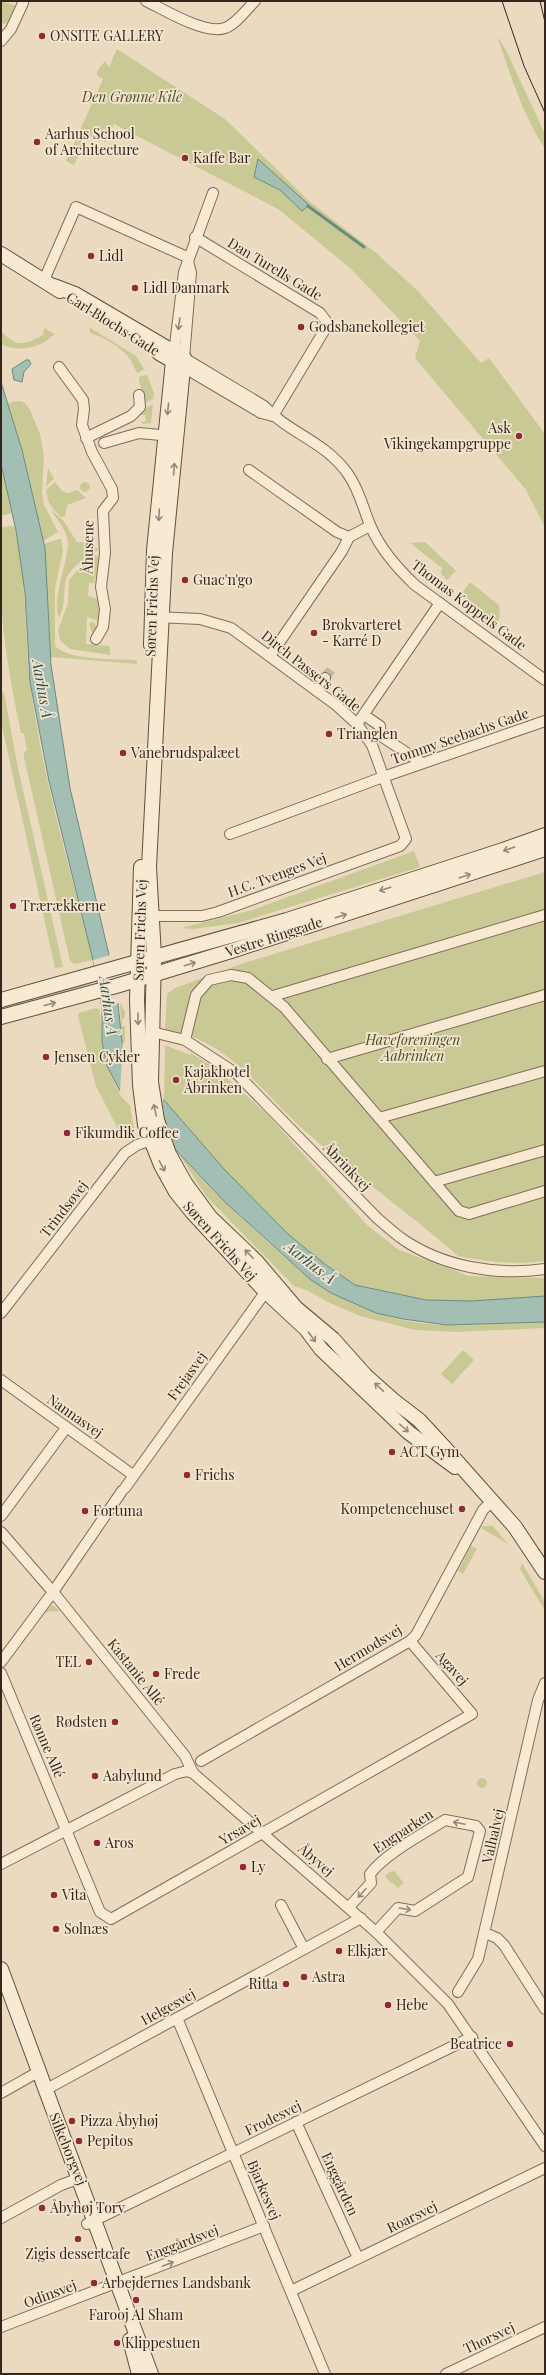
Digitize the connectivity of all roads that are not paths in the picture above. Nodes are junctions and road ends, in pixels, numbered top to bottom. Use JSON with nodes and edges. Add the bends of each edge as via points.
{"nodes":[{"id":1,"x":146,"y":1,"type":"edge"},
{"id":2,"x":254,"y":1,"type":"edge"},
{"id":3,"x":23,"y":4,"type":"dead end"},
{"id":4,"x":1,"y":41,"type":"edge"},
{"id":5,"x":213,"y":193,"type":"dead end"},
{"id":6,"x":195,"y":237,"type":"junction"},
{"id":7,"x":1,"y":254,"type":"edge"},
{"id":8,"x":188,"y":257,"type":"junction"},
{"id":9,"x":49,"y":283,"type":"junction"},
{"id":10,"x":179,"y":360,"type":"junction"},
{"id":11,"x":59,"y":366,"type":"dead end"},
{"id":12,"x":139,"y":395,"type":"dead end"},
{"id":13,"x":131,"y":416,"type":"junction"},
{"id":14,"x":273,"y":416,"type":"junction"},
{"id":15,"x":139,"y":434,"type":"junction"},
{"id":16,"x":171,"y":435,"type":"junction"},
{"id":17,"x":86,"y":438,"type":"junction"},
{"id":18,"x":104,"y":443,"type":"dead end"},
{"id":19,"x":249,"y":470,"type":"dead end"},
{"id":20,"x":370,"y":526,"type":"junction"},
{"id":21,"x":349,"y":536,"type":"junction"},
{"id":22,"x":440,"y":603,"type":"junction"},
{"id":23,"x":157,"y":617,"type":"junction"},
{"id":24,"x":96,"y":639,"type":"dead end"},
{"id":25,"x":270,"y":656,"type":"junction"},
{"id":26,"x":325,"y":678,"type":"tunnel mouth"},
{"id":27,"x":545,"y":680,"type":"edge"},
{"id":28,"x":317,"y":691,"type":"junction"},
{"id":29,"x":364,"y":715,"type":"junction"},
{"id":30,"x":545,"y":721,"type":"edge"},
{"id":31,"x":357,"y":724,"type":"junction"},
{"id":32,"x":422,"y":764,"type":"junction"},
{"id":33,"x":383,"y":777,"type":"junction"},
{"id":34,"x":230,"y":834,"type":"dead end"},
{"id":35,"x":545,"y":835,"type":"edge"},
{"id":36,"x":406,"y":839,"type":"joint"},
{"id":37,"x":545,"y":849,"type":"edge"},
{"id":38,"x":545,"y":915,"type":"edge"},
{"id":39,"x":152,"y":916,"type":"junction"},
{"id":40,"x":154,"y":957,"type":"junction"},
{"id":41,"x":140,"y":961,"type":"junction"},
{"id":42,"x":153,"y":975,"type":"junction"},
{"id":43,"x":138,"y":980,"type":"junction"},
{"id":44,"x":545,"y":995,"type":"edge"},
{"id":45,"x":273,"y":996,"type":"junction"},
{"id":46,"x":1,"y":1000,"type":"edge"},
{"id":47,"x":1,"y":1017,"type":"edge"},
{"id":48,"x":152,"y":1032,"type":"junction"},
{"id":49,"x":185,"y":1040,"type":"junction"},
{"id":50,"x":327,"y":1058,"type":"junction"},
{"id":51,"x":545,"y":1071,"type":"edge"},
{"id":52,"x":379,"y":1118,"type":"junction"},
{"id":53,"x":156,"y":1139,"type":"junction"},
{"id":54,"x":545,"y":1150,"type":"edge"},
{"id":55,"x":434,"y":1182,"type":"junction"},
{"id":56,"x":545,"y":1191,"type":"edge"},
{"id":57,"x":545,"y":1269,"type":"edge"},
{"id":58,"x":269,"y":1287,"type":"junction"},
{"id":59,"x":1,"y":1313,"type":"edge"},
{"id":60,"x":1,"y":1380,"type":"edge"},
{"id":61,"x":66,"y":1428,"type":"junction"},
{"id":62,"x":133,"y":1475,"type":"junction"},
{"id":63,"x":492,"y":1501,"type":"junction"},
{"id":64,"x":1,"y":1516,"type":"edge"},
{"id":65,"x":1,"y":1532,"type":"edge"},
{"id":66,"x":545,"y":1572,"type":"edge"},
{"id":67,"x":53,"y":1592,"type":"junction"},
{"id":68,"x":410,"y":1641,"type":"junction"},
{"id":69,"x":1,"y":1662,"type":"edge"},
{"id":70,"x":1,"y":1673,"type":"edge"},
{"id":71,"x":545,"y":1683,"type":"edge"},
{"id":72,"x":472,"y":1714,"type":"joint"},
{"id":73,"x":200,"y":1761,"type":"dead end"},
{"id":74,"x":193,"y":1772,"type":"junction"},
{"id":75,"x":66,"y":1830,"type":"junction"},
{"id":76,"x":262,"y":1833,"type":"junction"},
{"id":77,"x":1,"y":1864,"type":"edge"},
{"id":78,"x":281,"y":1905,"type":"dead end"},
{"id":79,"x":349,"y":1907,"type":"junction"},
{"id":80,"x":361,"y":1918,"type":"junction"},
{"id":81,"x":376,"y":1932,"type":"junction"},
{"id":82,"x":485,"y":1933,"type":"junction"},
{"id":83,"x":304,"y":1949,"type":"junction"},
{"id":84,"x":1,"y":1969,"type":"edge"},
{"id":85,"x":458,"y":1992,"type":"dead end"},
{"id":86,"x":1,"y":1995,"type":"edge"},
{"id":87,"x":545,"y":2009,"type":"edge"},
{"id":88,"x":177,"y":2018,"type":"junction"},
{"id":89,"x":472,"y":2037,"type":"junction"},
{"id":90,"x":34,"y":2074,"type":"junction"},
{"id":91,"x":45,"y":2090,"type":"junction"},
{"id":92,"x":1,"y":2093,"type":"edge"},
{"id":93,"x":296,"y":2122,"type":"junction"},
{"id":94,"x":545,"y":2146,"type":"edge"},
{"id":95,"x":233,"y":2152,"type":"junction"},
{"id":96,"x":545,"y":2168,"type":"edge"},
{"id":97,"x":76,"y":2180,"type":"junction"},
{"id":98,"x":1,"y":2218,"type":"edge"},
{"id":99,"x":92,"y":2222,"type":"junction"},
{"id":100,"x":264,"y":2226,"type":"junction"},
{"id":101,"x":358,"y":2258,"type":"junction"},
{"id":102,"x":114,"y":2285,"type":"junction"},
{"id":103,"x":290,"y":2290,"type":"junction"},
{"id":104,"x":1,"y":2327,"type":"edge"},
{"id":105,"x":545,"y":2327,"type":"edge"},
{"id":106,"x":139,"y":2374,"type":"edge"},
{"id":107,"x":151,"y":2374,"type":"edge"},
{"id":108,"x":325,"y":2374,"type":"edge"},
{"id":109,"x":446,"y":2374,"type":"edge"}],
"edges":[{"from":1,"to":2,"type":"street","via":[[202,27],[215,30],[226,28],[233,23]]},
{"from":3,"to":4,"type":"street","via":[[11,29]]},
{"from":5,"to":6,"type":"street","name":"Søren Frichs Vej"},
{"from":6,"to":8,"type":"street","name":"Søren Frichs Vej"},
{"from":6,"to":14,"type":"street","name":"Dan Turells Gade","via":[[320,313],[326,321],[324,331]]},
{"from":7,"to":9,"type":"street","name":"Carl Blochs Gade"},
{"from":8,"to":9,"type":"street","via":[[76,207],[50,266]]},
{"from":8,"to":10,"type":"street","name":"Søren Frichs Vej","via":[[184,272]]},
{"from":9,"to":10,"type":"street","name":"Carl Blochs Gade","via":[[78,305]]},
{"from":10,"to":14,"type":"street","name":"Thomas Koppels Gade","via":[[261,413]]},
{"from":10,"to":16,"type":"street","name":"Søren Frichs Vej"},
{"from":11,"to":17,"type":"street","name":"Åhusene","via":[[83,400],[82,425]]},
{"from":12,"to":13,"type":"street","via":[[140,407]]},
{"from":13,"to":15,"type":"street"},
{"from":13,"to":17,"type":"street"},
{"from":14,"to":20,"type":"street","name":"Thomas Koppels Gade","via":[[310,439],[340,464],[357,489]]},
{"from":15,"to":16,"type":"street"},
{"from":15,"to":18,"type":"street"},
{"from":16,"to":23,"type":"street","name":"Søren Frichs Vej","via":[[165,553]]},
{"from":17,"to":24,"type":"street","name":"Åhusene","via":[[112,489],[112,498],[103,511],[105,553],[101,587],[105,609],[103,627]]},
{"from":19,"to":21,"type":"street","via":[[337,532]]},
{"from":20,"to":21,"type":"street"},
{"from":20,"to":22,"type":"street","name":"Thomas Koppels Gade","via":[[396,566],[415,585]]},
{"from":21,"to":25,"type":"street","via":[[342,551]]},
{"from":22,"to":27,"type":"street","name":"Thomas Koppels Gade"},
{"from":22,"to":29,"type":"street"},
{"from":23,"to":25,"type":"street","name":"Dirch Passers Gade","via":[[200,619],[222,624],[242,634]]},
{"from":23,"to":39,"type":"street","name":"Søren Frichs Vej","via":[[149,867]]},
{"from":23,"to":41,"type":"street","name":"Søren Frichs Vej","via":[[141,863]]},
{"from":25,"to":28,"type":"street","name":"Dirch Passers Gade"},
{"from":26,"to":28,"type":"street"},
{"from":28,"to":31,"type":"street","name":"Dirch Passers Gade"},
{"from":29,"to":31,"type":"street"},
{"from":29,"to":32,"type":"street","via":[[380,726],[381,736]]},
{"from":30,"to":32,"type":"street","name":"Tommy Seebachs Gade"},
{"from":31,"to":33,"type":"street","name":"Dirch Passers Gade","via":[[372,745]]},
{"from":32,"to":33,"type":"street","name":"Tommy Seebachs Gade"},
{"from":33,"to":34,"type":"street","name":"Tommy Seebachs Gade"},
{"from":33,"to":36,"type":"street","name":"Dirch Passers Gade"},
{"from":35,"to":40,"type":"street","name":"Vestre Ringgade","one_way":true,"via":[[287,920]]},
{"from":36,"to":39,"type":"street","name":"H.C. Tvenges Vej","via":[[400,846],[218,912],[202,916]]},
{"from":42,"to":37,"type":"street","name":"Vestre Ringgade","one_way":true},
{"from":38,"to":45,"type":"street"},
{"from":39,"to":40,"type":"street","name":"Søren Frichs Vej"},
{"from":40,"to":41,"type":"street","name":"Vestre Ringgade"},
{"from":40,"to":42,"type":"street","name":"Søren Frichs Vej"},
{"from":41,"to":43,"type":"street","name":"Søren Frichs Vej"},
{"from":41,"to":46,"type":"street","name":"Vestre Ringgade"},
{"from":42,"to":43,"type":"street","name":"Vestre Ringgade"},
{"from":42,"to":48,"type":"street","name":"Søren Frichs Vej"},
{"from":47,"to":43,"type":"street","name":"Vestre Ringgade","one_way":true},
{"from":43,"to":53,"type":"street","name":"Søren Frichs Vej","one_way":true,"via":[[139,1064],[143,1117]]},
{"from":44,"to":50,"type":"street"},
{"from":45,"to":49,"type":"street","via":[[248,978],[231,975],[209,980],[196,995]]},
{"from":45,"to":50,"type":"street"},
{"from":48,"to":49,"type":"street","name":"Åbrinkvej"},
{"from":53,"to":48,"type":"street","name":"Søren Frichs Vej","one_way":true},
{"from":49,"to":57,"type":"street","name":"Åbrinkvej","via":[[238,1074],[377,1218],[401,1238],[465,1266],[504,1272]]},
{"from":50,"to":52,"type":"street"},
{"from":51,"to":52,"type":"street"},
{"from":52,"to":55,"type":"street"},
{"from":53,"to":58,"type":"street","name":"Søren Frichs Vej","via":[[194,1197],[210,1217],[239,1243]]},
{"from":53,"to":59,"type":"street","name":"Trindsøvej","via":[[125,1153]]},
{"from":54,"to":55,"type":"street"},
{"from":55,"to":56,"type":"street","via":[[459,1211],[469,1214]]},
{"from":58,"to":62,"type":"street","name":"Frejasvej"},
{"from":58,"to":63,"type":"street","name":"Søren Frichs Vej","via":[[333,1339],[366,1376],[419,1420]]},
{"from":60,"to":61,"type":"street","name":"Nannasvej"},
{"from":61,"to":62,"type":"street","name":"Nannasvej"},
{"from":61,"to":64,"type":"street"},
{"from":62,"to":67,"type":"street","name":"Frejasvej"},
{"from":63,"to":66,"type":"street","name":"Søren Frichs Vej","via":[[515,1527]]},
{"from":63,"to":68,"type":"street","name":"Hermodsvej","via":[[483,1510],[416,1635]]},
{"from":65,"to":67,"type":"street","name":"Kastanie Allé"},
{"from":67,"to":69,"type":"street","name":"Frejasvej"},
{"from":67,"to":74,"type":"street","name":"Kastanie Allé","via":[[185,1756]]},
{"from":68,"to":72,"type":"street","name":"Agavej"},
{"from":68,"to":73,"type":"street","name":"Hermodsvej"},
{"from":70,"to":75,"type":"street","name":"Rønne Allé"},
{"from":71,"to":82,"type":"street","name":"Valhalvej","via":[[537,1705]]},
{"from":72,"to":76,"type":"street","name":"Yrsavej"},
{"from":74,"to":75,"type":"street","via":[[175,1774]]},
{"from":74,"to":76,"type":"street","name":"Åbyvej"},
{"from":75,"to":76,"type":"street","name":"Yrsavej","via":[[100,1912],[111,1920]]},
{"from":75,"to":77,"type":"street"},
{"from":76,"to":79,"type":"street","name":"Åbyvej"},
{"from":78,"to":83,"type":"street"},
{"from":79,"to":80,"type":"street","name":"Åbyvej"},
{"from":81,"to":79,"type":"street","name":"Engparken","one_way":true,"via":[[398,1908],[415,1911],[468,1878],[480,1831],[476,1826],[446,1820],[427,1832],[376,1866],[370,1874],[371,1883]]},
{"from":80,"to":81,"type":"street","name":"Åbyvej"},
{"from":80,"to":83,"type":"street","name":"Helgesvej"},
{"from":81,"to":89,"type":"street","name":"Åbyvej","via":[[448,2004]]},
{"from":82,"to":85,"type":"street","name":"Valhalvej","via":[[478,1959]]},
{"from":82,"to":87,"type":"street","via":[[497,1938],[504,1945]]},
{"from":83,"to":88,"type":"street","name":"Helgesvej"},
{"from":84,"to":90,"type":"street","name":"Silkeborgvej"},
{"from":86,"to":90,"type":"street","name":"Silkeborgvej"},
{"from":88,"to":91,"type":"street","name":"Helgesvej"},
{"from":88,"to":95,"type":"street","name":"Bjarkesvej"},
{"from":89,"to":93,"type":"street","name":"Frodesvej"},
{"from":89,"to":94,"type":"street","name":"Åbyvej"},
{"from":90,"to":91,"type":"street","name":"Silkeborgvej"},
{"from":90,"to":92,"type":"street"},
{"from":90,"to":97,"type":"street","name":"Silkeborgvej"},
{"from":91,"to":97,"type":"street","name":"Silkeborgvej"},
{"from":93,"to":95,"type":"street","name":"Frodesvej"},
{"from":93,"to":101,"type":"street","name":"Enggården"},
{"from":95,"to":99,"type":"street","name":"Frodesvej"},
{"from":95,"to":100,"type":"street","name":"Bjarkesvej"},
{"from":96,"to":101,"type":"street","name":"Roarsvej"},
{"from":97,"to":98,"type":"street"},
{"from":97,"to":99,"type":"street","name":"Silkeborgvej"},
{"from":99,"to":102,"type":"street","name":"Silkeborgvej"},
{"from":102,"to":100,"type":"street","name":"Enggårdsvej","one_way":true},
{"from":100,"to":103,"type":"street","name":"Bjarkesvej"},
{"from":101,"to":103,"type":"street","name":"Roarsvej"},
{"from":102,"to":104,"type":"street","name":"Odinsvej"},
{"from":102,"to":106,"type":"street","name":"Silkeborgvej"},
{"from":102,"to":107,"type":"street","name":"Silkeborgvej"},
{"from":103,"to":108,"type":"street","name":"Bjarkesvej"},
{"from":105,"to":109,"type":"street","name":"Thorsvej"}]}
